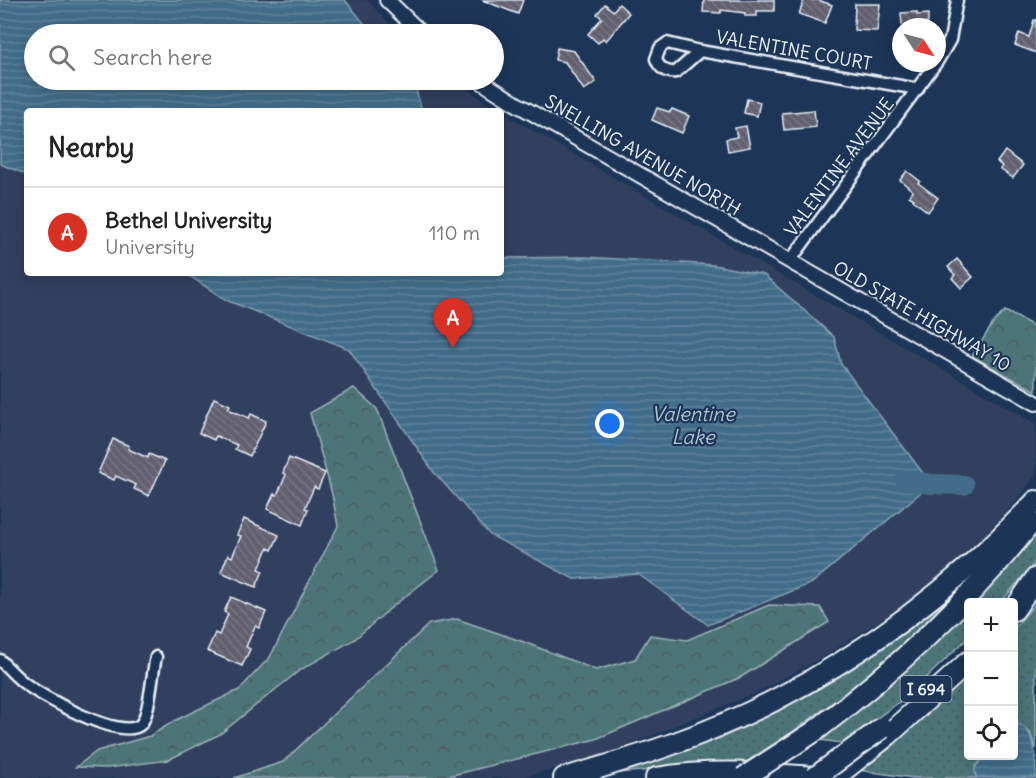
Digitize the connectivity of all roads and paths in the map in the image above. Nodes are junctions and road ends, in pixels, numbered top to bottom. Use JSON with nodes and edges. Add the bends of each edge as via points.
{"nodes":[{"id":1,"x":387,"y":0,"type":"edge"},
{"id":2,"x":957,"y":0,"type":"edge"},
{"id":3,"x":412,"y":24,"type":"edge"},
{"id":4,"x":946,"y":47,"type":"edge"},
{"id":5,"x":700,"y":51,"type":"dead end"},
{"id":6,"x":930,"y":72,"type":"edge"},
{"id":7,"x":918,"y":89,"type":"junction"},
{"id":8,"x":495,"y":90,"type":"edge"},
{"id":9,"x":790,"y":261,"type":"junction"},
{"id":10,"x":1036,"y":403,"type":"edge"},
{"id":11,"x":1036,"y":501,"type":"edge"},
{"id":12,"x":1036,"y":516,"type":"edge"},
{"id":13,"x":1035,"y":580,"type":"edge"},
{"id":14,"x":1018,"y":599,"type":"edge"},
{"id":15,"x":1018,"y":604,"type":"edge"},
{"id":16,"x":966,"y":652,"type":"edge"},
{"id":17,"x":156,"y":657,"type":"dead end"},
{"id":18,"x":0,"y":660,"type":"edge"},
{"id":19,"x":964,"y":666,"type":"edge"},
{"id":20,"x":885,"y":732,"type":"junction"},
{"id":21,"x":564,"y":778,"type":"edge"},
{"id":22,"x":656,"y":778,"type":"edge"},
{"id":23,"x":743,"y":778,"type":"edge"},
{"id":24,"x":813,"y":778,"type":"edge"},
{"id":25,"x":832,"y":778,"type":"edge"}],
"edges":[{"from":1,"to":3,"type":"street"},
{"from":2,"to":4,"type":"street","name":"VALENTINE AVENUE"},
{"from":5,"to":7,"type":"street","name":"VALENTINE COURT"},
{"from":6,"to":7,"type":"street","name":"VALENTINE AVENUE"},
{"from":7,"to":9,"type":"street","name":"VALENTINE AVENUE"},
{"from":8,"to":9,"type":"street","name":"SNELLING AVENUE NORTH"},
{"from":9,"to":10,"type":"street","name":"OLD STATE HIGHWAY 10"},
{"from":11,"to":21,"type":"highway","via":[[943,589],[874,641],[824,672],[721,724],[655,750]]},
{"from":12,"to":23,"type":"highway","number":"I 694","bridge":true,"via":[[918,648],[815,730]]},
{"from":13,"to":14,"type":"highway"},
{"from":13,"to":15,"type":"highway"},
{"from":16,"to":20,"type":"highway","number":"I 694"},
{"from":17,"to":18,"type":"street","via":[[145,718],[128,730],[62,707],[23,682]]},
{"from":19,"to":20,"type":"highway"},
{"from":20,"to":24,"type":"highway","number":"I 694","bridge":true},
{"from":20,"to":25,"type":"highway"},
{"from":22,"to":25,"type":"highway","via":[[767,773]]}]}
